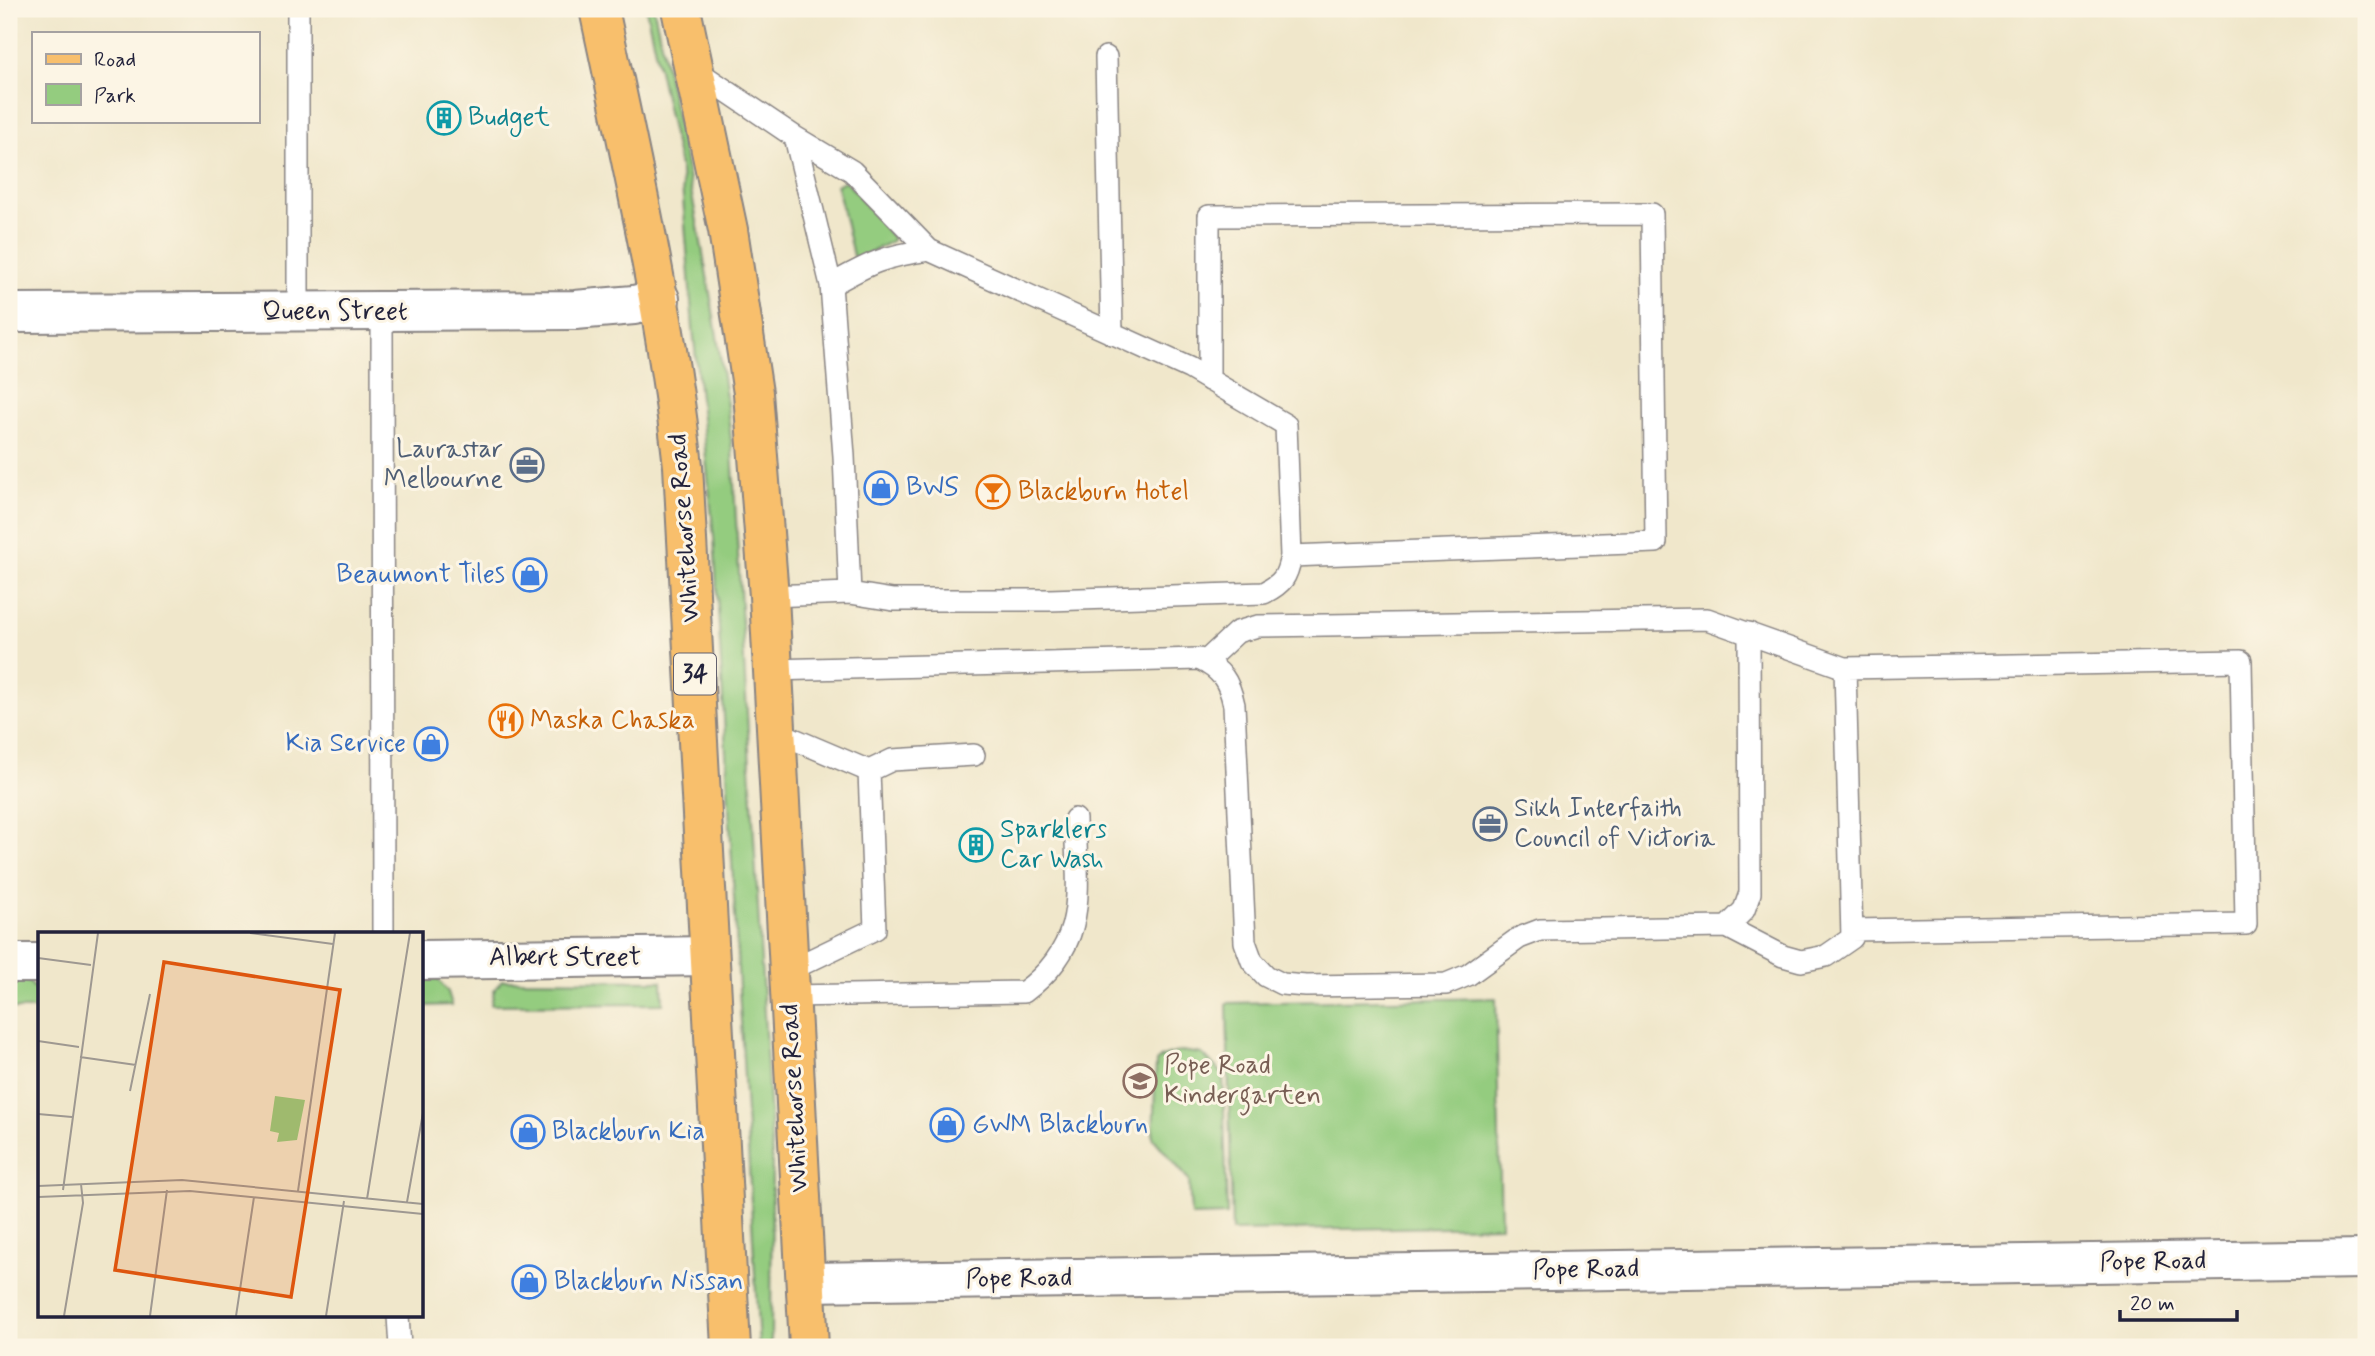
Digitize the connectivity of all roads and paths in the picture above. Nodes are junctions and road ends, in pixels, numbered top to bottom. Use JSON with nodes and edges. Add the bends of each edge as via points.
{"nodes":[{"id":1,"x":298,"y":9,"type":"edge"},
{"id":2,"x":599,"y":9,"type":"edge"},
{"id":3,"x":681,"y":9,"type":"edge"},
{"id":4,"x":1106,"y":57,"type":"dead end"},
{"id":5,"x":694,"y":69,"type":"junction"},
{"id":6,"x":795,"y":137,"type":"junction"},
{"id":7,"x":929,"y":250,"type":"junction"},
{"id":8,"x":831,"y":285,"type":"junction"},
{"id":9,"x":660,"y":299,"type":"junction"},
{"id":10,"x":298,"y":312,"type":"junction"},
{"id":11,"x":382,"y":312,"type":"junction"},
{"id":12,"x":9,"y":313,"type":"edge"},
{"id":13,"x":1112,"y":334,"type":"junction"},
{"id":14,"x":1209,"y":380,"type":"junction"},
{"id":15,"x":1291,"y":556,"type":"junction"},
{"id":16,"x":850,"y":593,"type":"junction"},
{"id":17,"x":769,"y":596,"type":"junction"},
{"id":18,"x":1749,"y":633,"type":"junction"},
{"id":19,"x":1205,"y":662,"type":"junction"},
{"id":20,"x":1845,"y":668,"type":"junction"},
{"id":21,"x":771,"y":670,"type":"junction"},
{"id":22,"x":775,"y":731,"type":"junction"},
{"id":23,"x":974,"y":755,"type":"dead end"},
{"id":24,"x":869,"y":771,"type":"junction"},
{"id":25,"x":1075,"y":819,"type":"dead end"},
{"id":26,"x":1727,"y":927,"type":"junction"},
{"id":27,"x":1852,"y":930,"type":"junction"},
{"id":28,"x":383,"y":932,"type":"edge"},
{"id":29,"x":709,"y":956,"type":"junction"},
{"id":30,"x":424,"y":960,"type":"edge"},
{"id":31,"x":9,"y":963,"type":"edge"},
{"id":32,"x":38,"y":963,"type":"edge"},
{"id":33,"x":789,"y":983,"type":"junction"},
{"id":34,"x":2366,"y":1259,"type":"edge"},
{"id":35,"x":806,"y":1282,"type":"junction"},
{"id":36,"x":398,"y":1318,"type":"edge"},
{"id":37,"x":400,"y":1347,"type":"edge"},
{"id":38,"x":731,"y":1347,"type":"edge"},
{"id":39,"x":809,"y":1347,"type":"edge"}],
"edges":[{"from":1,"to":10,"type":"lane"},
{"from":2,"to":9,"type":"main road","name":"Whitehorse Road","number":"34"},
{"from":3,"to":5,"type":"main road","name":"Whitehorse Road"},
{"from":4,"to":13,"type":"lane"},
{"from":5,"to":6,"type":"lane"},
{"from":5,"to":17,"type":"main road","name":"Whitehorse Road","via":[[743,317]]},
{"from":6,"to":7,"type":"lane","via":[[852,171]]},
{"from":6,"to":8,"type":"lane"},
{"from":7,"to":8,"type":"lane","via":[[871,262]]},
{"from":7,"to":13,"type":"lane"},
{"from":8,"to":16,"type":"lane"},
{"from":9,"to":11,"type":"street","name":"Queen Street","via":[[575,310]]},
{"from":9,"to":29,"type":"main road","name":"Whitehorse Road","number":"34","via":[[683,466]]},
{"from":10,"to":11,"type":"street","name":"Queen Street"},
{"from":10,"to":12,"type":"street","name":"Queen Street"},
{"from":11,"to":28,"type":"lane"},
{"from":13,"to":14,"type":"lane"},
{"from":14,"to":15,"type":"lane","via":[[1286,425]]},
{"from":14,"to":15,"type":"lane","via":[[1209,216],[1652,215],[1656,542]]},
{"from":15,"to":16,"type":"lane","via":[[1279,585],[1264,593],[1049,600],[893,600]]},
{"from":16,"to":17,"type":"lane"},
{"from":17,"to":21,"type":"main road","name":"Whitehorse Road"},
{"from":18,"to":19,"type":"lane","via":[[1707,619],[1258,625],[1237,632]]},
{"from":18,"to":20,"type":"lane"},
{"from":18,"to":26,"type":"lane","via":[[1750,894],[1744,910]]},
{"from":19,"to":21,"type":"lane"},
{"from":19,"to":26,"type":"lane","via":[[1230,683],[1245,942],[1252,961],[1266,976],[1282,984],[1307,986],[1446,984],[1468,975],[1519,938],[1541,930]]},
{"from":20,"to":27,"type":"lane"},
{"from":20,"to":27,"type":"lane","via":[[2241,661],[2245,924]]},
{"from":21,"to":22,"type":"main road","name":"Whitehorse Road"},
{"from":22,"to":24,"type":"lane"},
{"from":22,"to":33,"type":"main road","name":"Whitehorse Road"},
{"from":23,"to":24,"type":"lane","via":[[892,760]]},
{"from":24,"to":33,"type":"lane","via":[[875,929]]},
{"from":25,"to":33,"type":"lane","via":[[1077,908],[1068,943],[1043,978],[1024,992]]},
{"from":26,"to":27,"type":"lane","via":[[1801,961],[1826,956],[1852,938]]},
{"from":29,"to":30,"type":"street","name":"Albert Street"},
{"from":29,"to":38,"type":"main road","name":"Whitehorse Road","number":"34"},
{"from":31,"to":32,"type":"street"},
{"from":33,"to":35,"type":"main road","name":"Whitehorse Road"},
{"from":34,"to":35,"type":"street","name":"Pope Road"},
{"from":35,"to":39,"type":"main road","name":"Whitehorse Road"},
{"from":36,"to":37,"type":"lane"}]}
